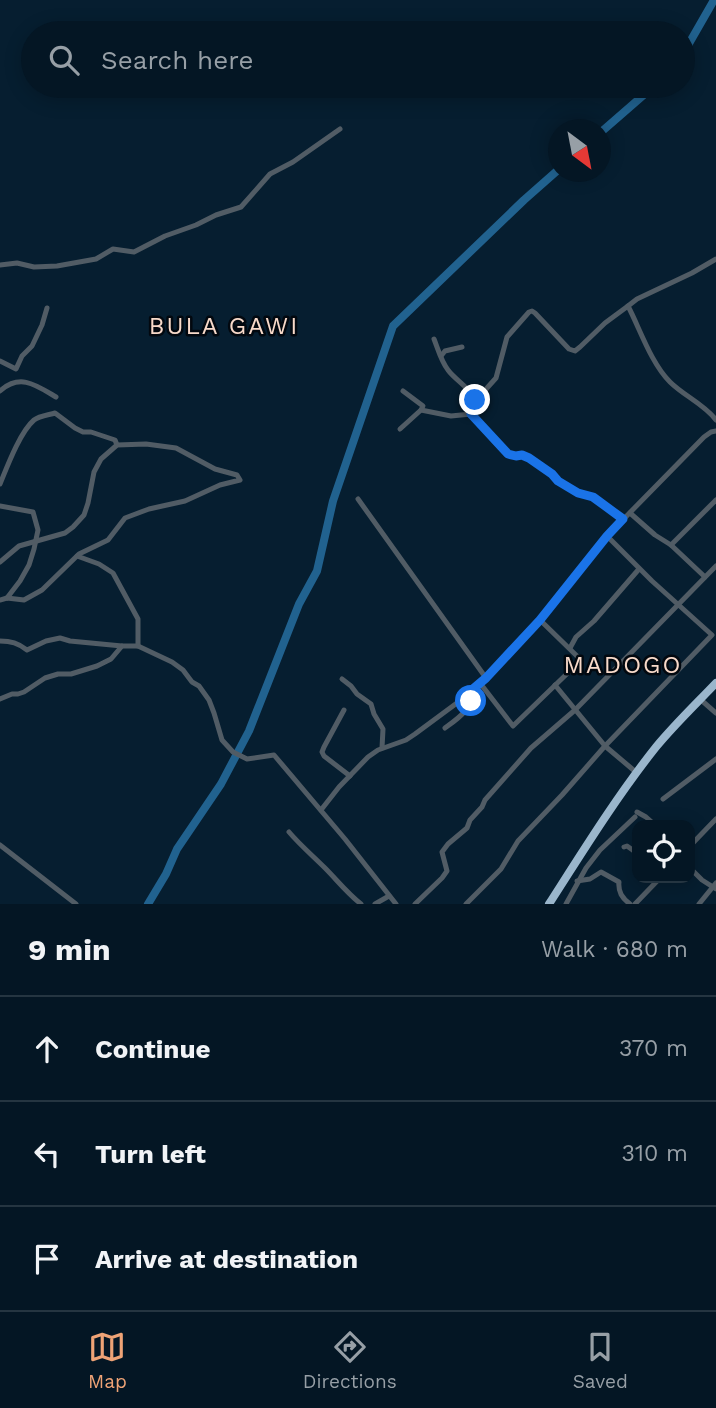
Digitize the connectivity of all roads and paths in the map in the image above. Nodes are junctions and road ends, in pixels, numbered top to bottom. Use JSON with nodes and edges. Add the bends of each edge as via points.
{"nodes":[{"id":1,"x":340,"y":129,"type":"dead end"},
{"id":2,"x":716,"y":259,"type":"edge"},
{"id":3,"x":0,"y":265,"type":"edge"},
{"id":4,"x":628,"y":306,"type":"junction"},
{"id":5,"x":47,"y":308,"type":"dead end"},
{"id":6,"x":434,"y":339,"type":"dead end"},
{"id":7,"x":462,"y":347,"type":"dead end"},
{"id":8,"x":441,"y":356,"type":"junction"},
{"id":9,"x":0,"y":361,"type":"edge"},
{"id":10,"x":0,"y":391,"type":"edge"},
{"id":11,"x":403,"y":391,"type":"dead end"},
{"id":12,"x":55,"y":397,"type":"dead end"},
{"id":13,"x":476,"y":407,"type":"junction"},
{"id":14,"x":421,"y":410,"type":"junction"},
{"id":15,"x":471,"y":414,"type":"junction"},
{"id":16,"x":716,"y":420,"type":"edge"},
{"id":17,"x":400,"y":429,"type":"dead end"},
{"id":18,"x":716,"y":432,"type":"edge"},
{"id":19,"x":117,"y":445,"type":"junction"},
{"id":20,"x":0,"y":484,"type":"edge"},
{"id":21,"x":358,"y":499,"type":"dead end"},
{"id":22,"x":716,"y":500,"type":"edge"},
{"id":23,"x":0,"y":506,"type":"edge"},
{"id":24,"x":630,"y":513,"type":"junction"},
{"id":25,"x":623,"y":519,"type":"junction"},
{"id":26,"x":607,"y":536,"type":"junction"},
{"id":27,"x":35,"y":542,"type":"junction"},
{"id":28,"x":671,"y":545,"type":"junction"},
{"id":29,"x":77,"y":556,"type":"junction"},
{"id":30,"x":0,"y":562,"type":"edge"},
{"id":31,"x":716,"y":566,"type":"edge"},
{"id":32,"x":639,"y":569,"type":"junction"},
{"id":33,"x":705,"y":577,"type":"junction"},
{"id":34,"x":7,"y":598,"type":"junction"},
{"id":35,"x":0,"y":600,"type":"edge"},
{"id":36,"x":677,"y":605,"type":"junction"},
{"id":37,"x":540,"y":620,"type":"junction"},
{"id":38,"x":714,"y":637,"type":"edge"},
{"id":39,"x":0,"y":641,"type":"edge"},
{"id":40,"x":122,"y":646,"type":"junction"},
{"id":41,"x":138,"y":646,"type":"junction"},
{"id":42,"x":570,"y":648,"type":"junction"},
{"id":43,"x":486,"y":678,"type":"junction"},
{"id":44,"x":342,"y":679,"type":"dead end"},
{"id":45,"x":480,"y":683,"type":"junction"},
{"id":46,"x":716,"y":683,"type":"edge"},
{"id":47,"x":555,"y":685,"type":"junction"},
{"id":48,"x":473,"y":689,"type":"junction"},
{"id":49,"x":0,"y":699,"type":"edge"},
{"id":50,"x":700,"y":699,"type":"junction"},
{"id":51,"x":344,"y":710,"type":"dead end"},
{"id":52,"x":575,"y":710,"type":"junction"},
{"id":53,"x":716,"y":713,"type":"edge"},
{"id":54,"x":445,"y":727,"type":"dead end"},
{"id":55,"x":605,"y":746,"type":"junction"},
{"id":56,"x":382,"y":748,"type":"junction"},
{"id":57,"x":716,"y":758,"type":"edge"},
{"id":58,"x":637,"y":773,"type":"junction"},
{"id":59,"x":350,"y":776,"type":"junction"},
{"id":60,"x":663,"y":799,"type":"dead end"},
{"id":61,"x":321,"y":810,"type":"junction"},
{"id":62,"x":716,"y":819,"type":"edge"},
{"id":63,"x":650,"y":820,"type":"edge"},
{"id":64,"x":289,"y":832,"type":"dead end"},
{"id":65,"x":695,"y":840,"type":"edge"},
{"id":66,"x":0,"y":845,"type":"edge"},
{"id":67,"x":624,"y":847,"type":"dead end"},
{"id":68,"x":632,"y":850,"type":"edge"},
{"id":69,"x":695,"y":872,"type":"edge"},
{"id":70,"x":577,"y":881,"type":"junction"},
{"id":71,"x":653,"y":883,"type":"edge"},
{"id":72,"x":715,"y":887,"type":"edge"},
{"id":73,"x":389,"y":895,"type":"junction"},
{"id":74,"x":76,"y":904,"type":"edge"},
{"id":75,"x":361,"y":904,"type":"edge"},
{"id":76,"x":375,"y":904,"type":"edge"},
{"id":77,"x":396,"y":904,"type":"edge"},
{"id":78,"x":415,"y":904,"type":"edge"},
{"id":79,"x":466,"y":904,"type":"edge"},
{"id":80,"x":549,"y":904,"type":"edge"},
{"id":81,"x":566,"y":904,"type":"edge"},
{"id":82,"x":633,"y":904,"type":"edge"},
{"id":83,"x":699,"y":904,"type":"edge"}],
"edges":[{"from":1,"to":3,"type":"street","via":[[270,174],[241,207],[134,252],[113,249],[96,259],[57,265]]},
{"from":2,"to":4,"type":"street"},
{"from":4,"to":13,"type":"street","via":[[575,351],[529,312],[507,337],[496,378]]},
{"from":4,"to":16,"type":"street","via":[[664,375]]},
{"from":5,"to":9,"type":"street","via":[[32,346],[16,369]]},
{"from":6,"to":8,"type":"street"},
{"from":7,"to":8,"type":"street"},
{"from":8,"to":13,"type":"street"},
{"from":10,"to":12,"type":"street","via":[[8,384],[31,382]]},
{"from":11,"to":14,"type":"street","via":[[423,406]]},
{"from":13,"to":15,"type":"street"},
{"from":14,"to":15,"type":"street","via":[[452,416]]},
{"from":14,"to":17,"type":"street"},
{"from":15,"to":25,"type":"street","via":[[508,454],[529,458],[558,481],[593,497]]},
{"from":18,"to":24,"type":"street","via":[[704,437]]},
{"from":19,"to":20,"type":"street","via":[[98,433],[75,428],[55,413],[44,416],[27,429]]},
{"from":19,"to":27,"type":"street","via":[[94,472],[84,515],[74,527]]},
{"from":19,"to":29,"type":"street","via":[[176,448],[240,480],[125,517],[108,540]]},
{"from":21,"to":43,"type":"street"},
{"from":22,"to":28,"type":"street"},
{"from":23,"to":27,"type":"street","via":[[33,512],[38,530]]},
{"from":24,"to":25,"type":"street"},
{"from":24,"to":28,"type":"street"},
{"from":25,"to":26,"type":"street"},
{"from":26,"to":32,"type":"street"},
{"from":26,"to":37,"type":"street"},
{"from":27,"to":30,"type":"street","via":[[19,546]]},
{"from":27,"to":34,"type":"street","via":[[29,565]]},
{"from":28,"to":33,"type":"street"},
{"from":29,"to":34,"type":"street","via":[[34,595],[24,600]]},
{"from":29,"to":41,"type":"street","via":[[113,573],[138,619]]},
{"from":31,"to":33,"type":"street"},
{"from":32,"to":36,"type":"street"},
{"from":32,"to":42,"type":"street"},
{"from":33,"to":36,"type":"street"},
{"from":34,"to":35,"type":"street"},
{"from":36,"to":38,"type":"street"},
{"from":36,"to":52,"type":"street"},
{"from":37,"to":42,"type":"street"},
{"from":37,"to":43,"type":"street"},
{"from":38,"to":55,"type":"street"},
{"from":39,"to":40,"type":"street","via":[[12,641],[27,650],[60,638]]},
{"from":40,"to":41,"type":"street"},
{"from":40,"to":49,"type":"street","via":[[97,666],[45,678],[24,692]]},
{"from":41,"to":61,"type":"street","via":[[172,662],[199,686],[222,740],[233,752],[247,759],[274,755]]},
{"from":42,"to":47,"type":"street","via":[[580,659]]},
{"from":43,"to":45,"type":"street"},
{"from":44,"to":56,"type":"street","via":[[371,704],[383,729]]},
{"from":45,"to":47,"type":"street","via":[[513,726]]},
{"from":45,"to":48,"type":"street"},
{"from":46,"to":50,"type":"highway"},
{"from":47,"to":52,"type":"street"},
{"from":48,"to":54,"type":"street","via":[[468,709]]},
{"from":48,"to":56,"type":"street","via":[[406,740]]},
{"from":50,"to":53,"type":"street"},
{"from":50,"to":58,"type":"highway"},
{"from":51,"to":59,"type":"street","via":[[322,752]]},
{"from":52,"to":55,"type":"street"},
{"from":52,"to":78,"type":"street","via":[[531,748],[467,828],[448,844],[442,852],[447,871]]},
{"from":55,"to":58,"type":"street"},
{"from":55,"to":79,"type":"street"},
{"from":56,"to":59,"type":"street"},
{"from":57,"to":60,"type":"street"},
{"from":58,"to":80,"type":"highway"},
{"from":59,"to":61,"type":"street"},
{"from":61,"to":73,"type":"street"},
{"from":62,"to":65,"type":"street"},
{"from":63,"to":70,"type":"street","via":[[636,815],[600,850]]},
{"from":64,"to":75,"type":"street"},
{"from":66,"to":74,"type":"street"},
{"from":67,"to":68,"type":"street"},
{"from":69,"to":72,"type":"street"},
{"from":70,"to":81,"type":"street"},
{"from":70,"to":82,"type":"street","via":[[601,872],[619,882],[623,898]]},
{"from":71,"to":82,"type":"street"},
{"from":72,"to":83,"type":"street"},
{"from":73,"to":76,"type":"street"},
{"from":73,"to":77,"type":"street"}]}
